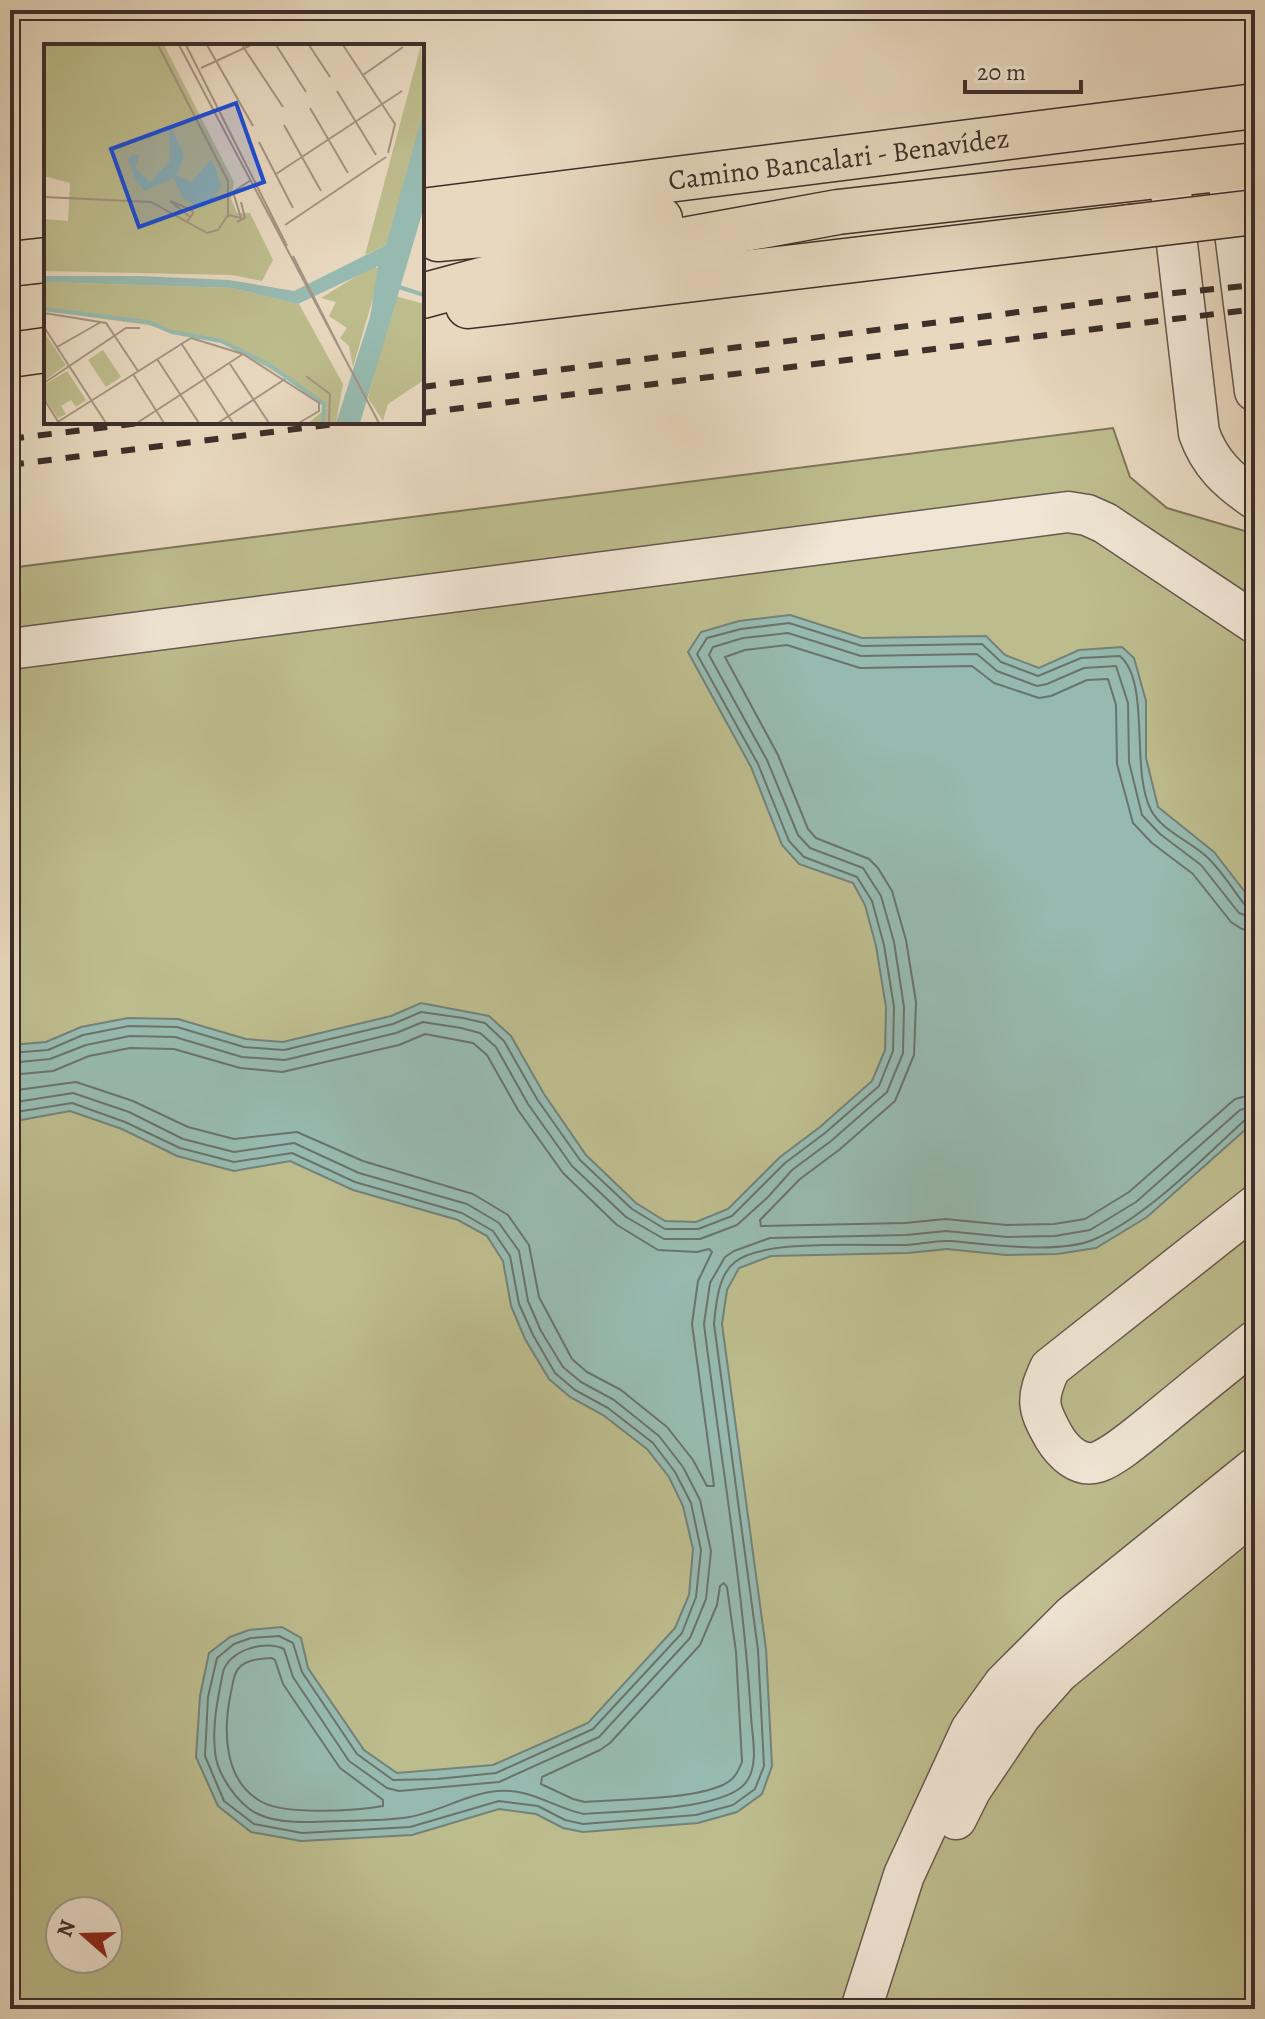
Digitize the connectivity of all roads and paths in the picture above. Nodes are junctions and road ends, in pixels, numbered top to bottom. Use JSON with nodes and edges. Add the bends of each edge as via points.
{"nodes":[{"id":1,"x":1255,"y":106,"type":"edge"},
{"id":2,"x":1241,"y":167,"type":"edge"},
{"id":3,"x":1169,"y":175,"type":"junction"},
{"id":4,"x":424,"y":211,"type":"edge"},
{"id":5,"x":838,"y":212,"type":"junction"},
{"id":6,"x":1255,"y":212,"type":"edge"},
{"id":7,"x":424,"y":241,"type":"edge"},
{"id":8,"x":44,"y":260,"type":"edge"},
{"id":9,"x":10,"y":264,"type":"edge"},
{"id":10,"x":424,"y":295,"type":"edge"},
{"id":11,"x":424,"y":311,"type":"edge"},
{"id":12,"x":44,"y":350,"type":"edge"},
{"id":13,"x":10,"y":355,"type":"edge"},
{"id":14,"x":1255,"y":391,"type":"edge"},
{"id":15,"x":1255,"y":499,"type":"edge"},
{"id":16,"x":1255,"y":623,"type":"edge"},
{"id":17,"x":10,"y":649,"type":"edge"},
{"id":18,"x":1255,"y":1206,"type":"edge"},
{"id":19,"x":1255,"y":1341,"type":"edge"},
{"id":20,"x":1255,"y":1468,"type":"edge"},
{"id":21,"x":1255,"y":1511,"type":"edge"},
{"id":22,"x":866,"y":1993,"type":"edge"}],
"edges":[{"from":1,"to":4,"type":"main road","name":"Camino Bancalari - Benavídez"},
{"from":2,"to":3,"type":"main road"},
{"from":2,"to":14,"type":"street"},
{"from":3,"to":5,"type":"main road"},
{"from":3,"to":15,"type":"street","via":[[1199,433],[1217,469]]},
{"from":5,"to":7,"type":"main road","via":[[734,213]]},
{"from":5,"to":10,"type":"main road","via":[[518,270]]},
{"from":6,"to":11,"type":"main road","bridge":true},
{"from":8,"to":9,"type":"main road"},
{"from":12,"to":13,"type":"main road"},
{"from":16,"to":17,"type":"street","via":[[1105,523],[1068,512]]},
{"from":18,"to":19,"type":"street","via":[[1050,1368],[1039,1399],[1042,1416],[1068,1454],[1086,1463],[1099,1462]]},
{"from":20,"to":22,"type":"street","via":[[1073,1615],[1004,1684],[971,1730],[904,1875]]},
{"from":21,"to":22,"type":"street","via":[[1058,1673],[1021,1715],[971,1789],[906,1929]]}]}
